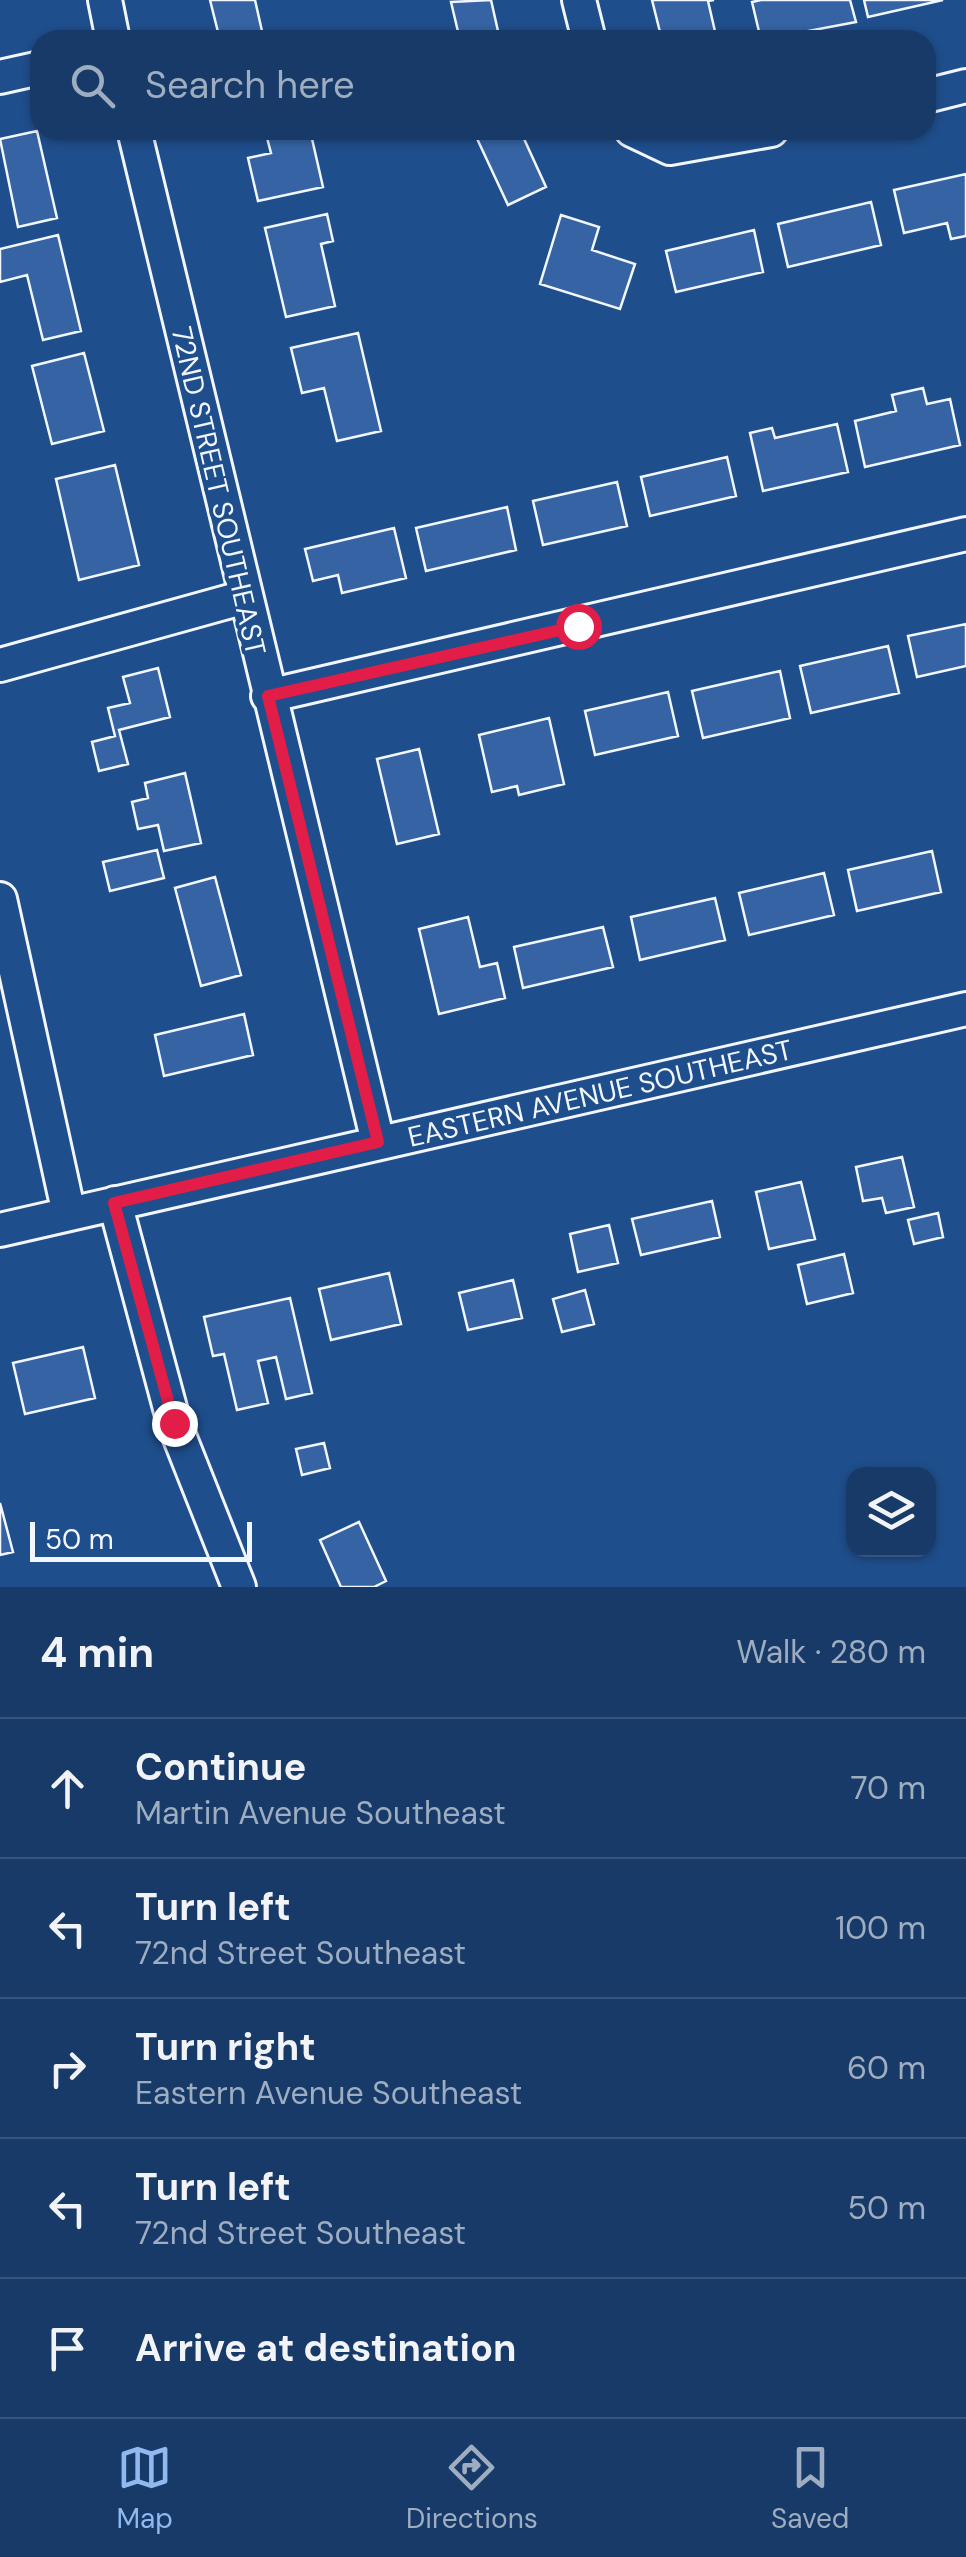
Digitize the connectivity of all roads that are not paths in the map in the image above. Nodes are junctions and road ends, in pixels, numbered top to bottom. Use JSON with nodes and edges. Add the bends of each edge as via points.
{"nodes":[{"id":1,"x":105,"y":0,"type":"edge"},
{"id":2,"x":579,"y":0,"type":"edge"},
{"id":3,"x":111,"y":30,"type":"edge"},
{"id":4,"x":586,"y":30,"type":"edge"},
{"id":5,"x":30,"y":70,"type":"edge"},
{"id":6,"x":0,"y":78,"type":"edge"},
{"id":7,"x":966,"y":86,"type":"edge"},
{"id":8,"x":936,"y":94,"type":"edge"},
{"id":9,"x":136,"y":140,"type":"edge"},
{"id":10,"x":653,"y":140,"type":"edge"},
{"id":11,"x":715,"y":140,"type":"edge"},
{"id":12,"x":966,"y":534,"type":"edge"},
{"id":13,"x":244,"y":597,"type":"junction"},
{"id":14,"x":0,"y":666,"type":"edge"},
{"id":15,"x":268,"y":696,"type":"junction"},
{"id":16,"x":0,"y":898,"type":"edge"},
{"id":17,"x":966,"y":1009,"type":"edge"},
{"id":18,"x":378,"y":1142,"type":"junction"},
{"id":19,"x":114,"y":1203,"type":"junction"},
{"id":20,"x":69,"y":1214,"type":"junction"},
{"id":21,"x":0,"y":1230,"type":"edge"},
{"id":22,"x":239,"y":1587,"type":"edge"}],
"edges":[{"from":1,"to":3,"type":"street"},
{"from":2,"to":4,"type":"street"},
{"from":5,"to":6,"type":"street"},
{"from":7,"to":8,"type":"street"},
{"from":9,"to":13,"type":"street","name":"72ND STREET SOUTHEAST"},
{"from":10,"to":11,"type":"street","via":[[670,148]]},
{"from":12,"to":15,"type":"street"},
{"from":13,"to":14,"type":"street"},
{"from":13,"to":15,"type":"street","name":"72ND STREET SOUTHEAST"},
{"from":15,"to":18,"type":"street","name":"72ND STREET SOUTHEAST"},
{"from":16,"to":20,"type":"street"},
{"from":17,"to":18,"type":"street","name":"EASTERN AVENUE SOUTHEAST"},
{"from":18,"to":19,"type":"street","name":"EASTERN AVENUE SOUTHEAST"},
{"from":19,"to":20,"type":"street","name":"EASTERN AVENUE SOUTHEAST"},
{"from":19,"to":22,"type":"street","via":[[174,1423]]},
{"from":20,"to":21,"type":"street","name":"EASTERN AVENUE SOUTHEAST"}]}
